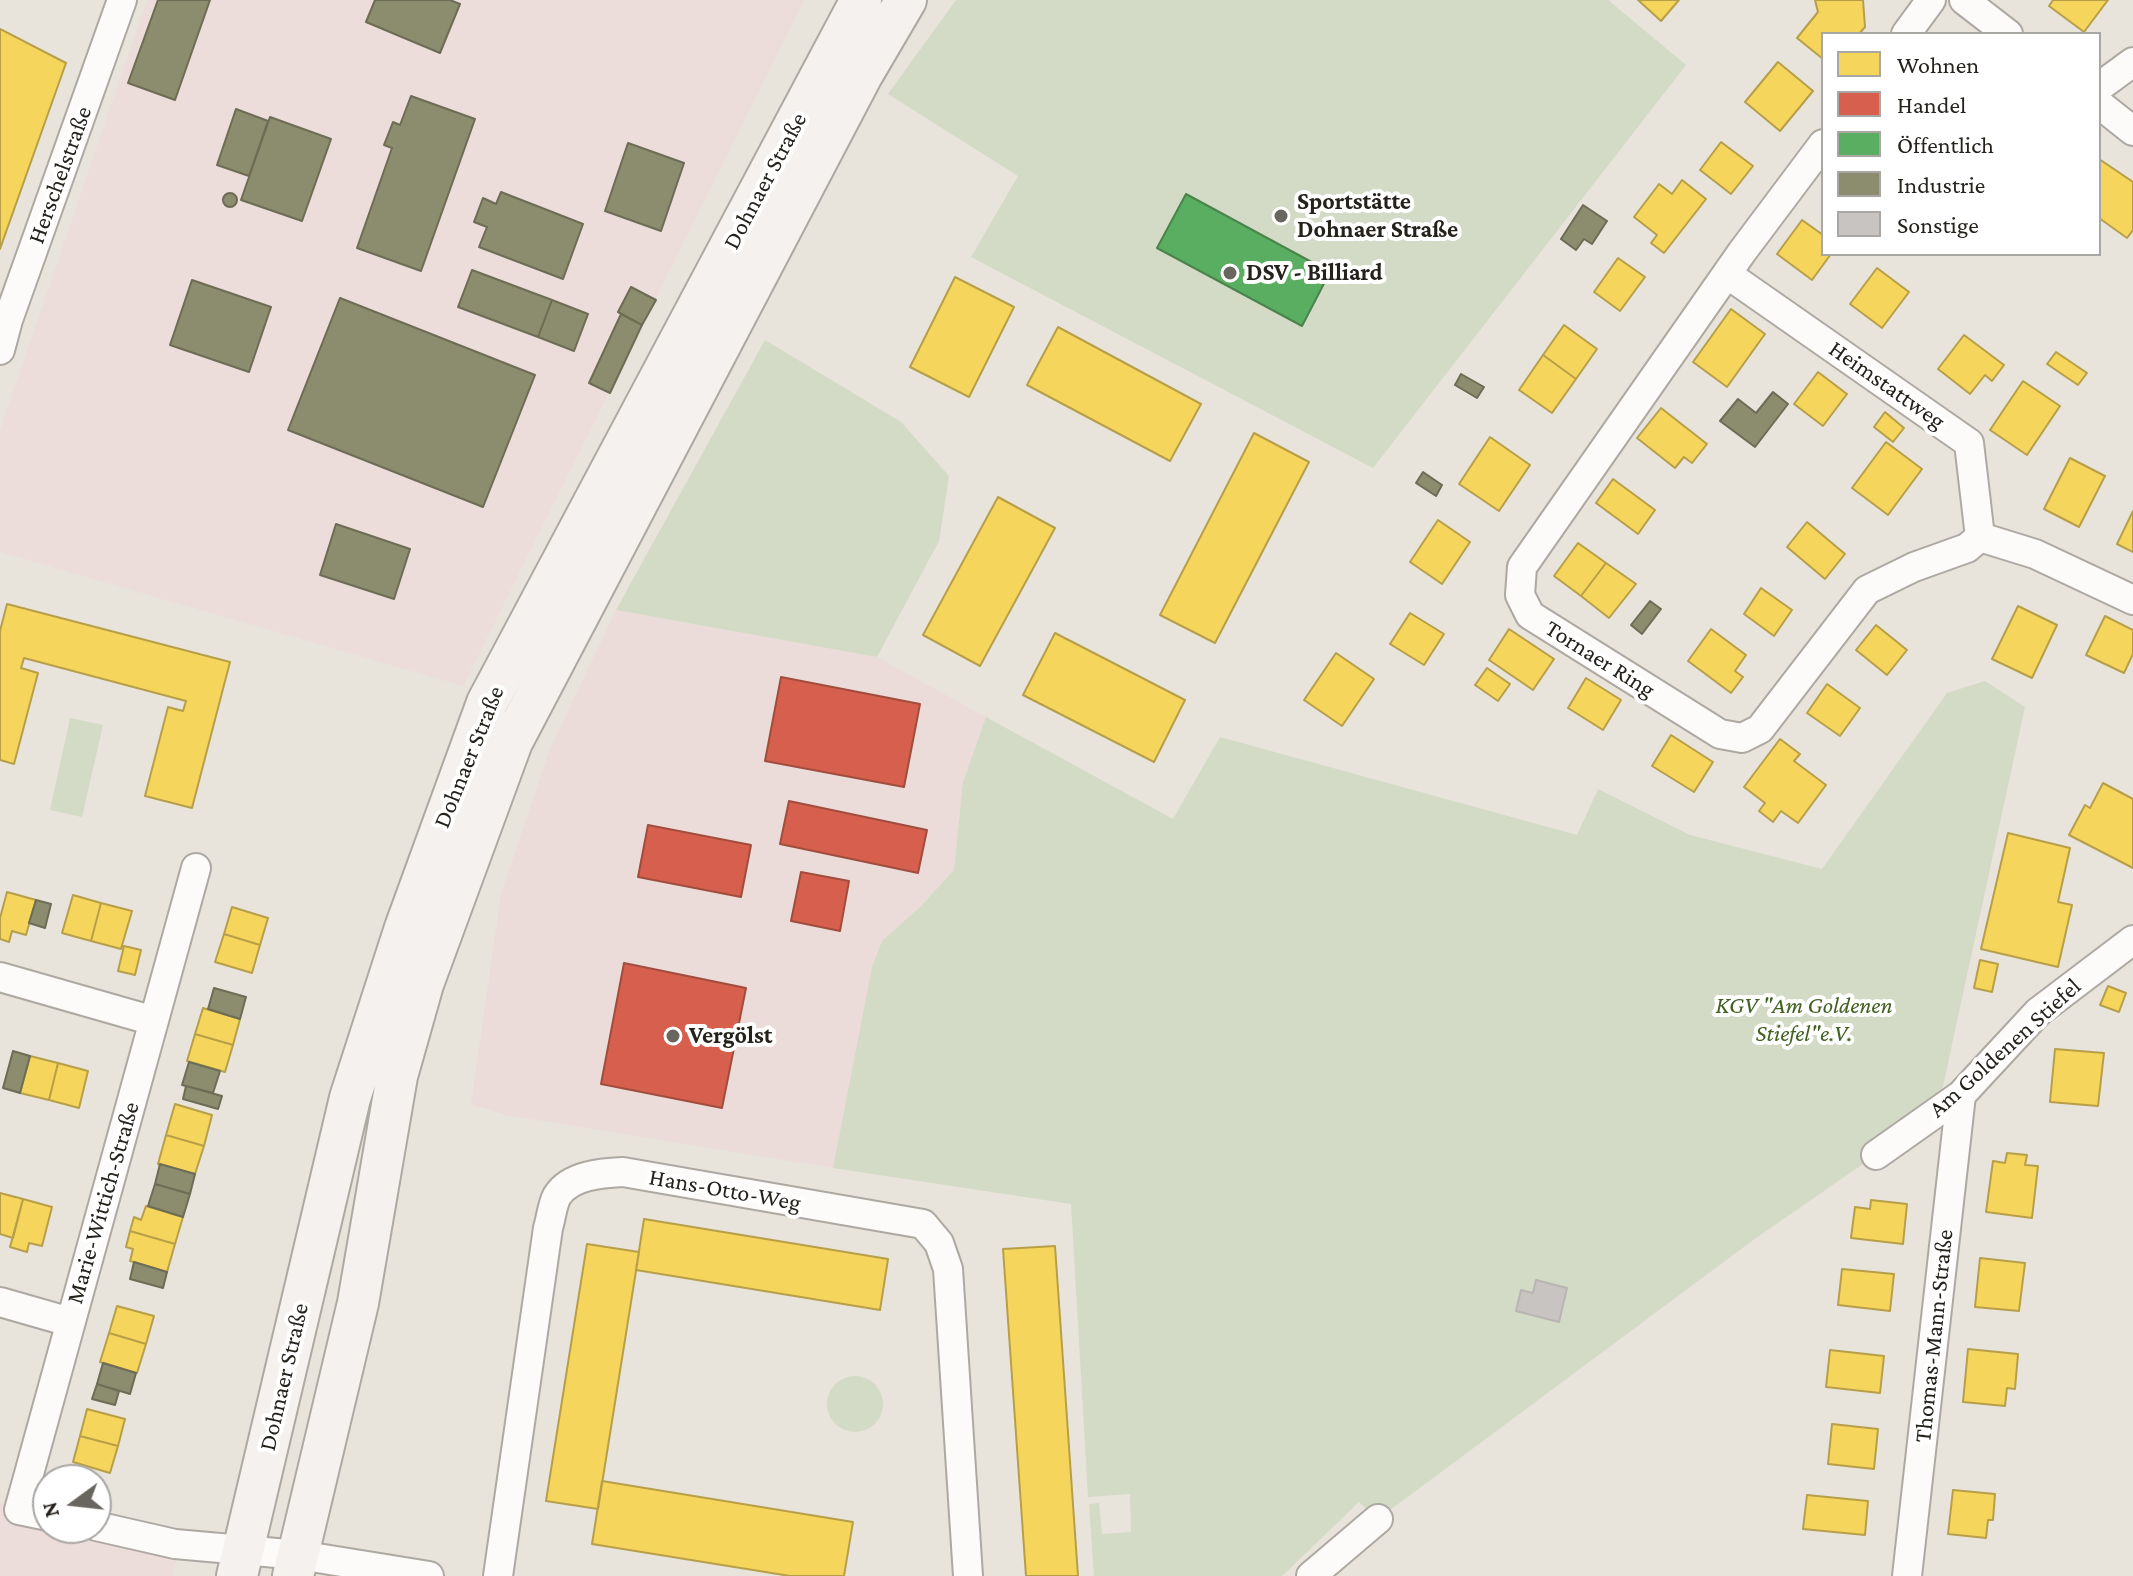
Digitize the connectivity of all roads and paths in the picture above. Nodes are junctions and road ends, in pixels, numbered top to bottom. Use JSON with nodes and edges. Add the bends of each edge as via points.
{"nodes":[{"id":1,"x":122,"y":0,"type":"edge"},
{"id":2,"x":861,"y":0,"type":"edge"},
{"id":3,"x":906,"y":0,"type":"edge"},
{"id":4,"x":1931,"y":0,"type":"edge"},
{"id":5,"x":1964,"y":0,"type":"edge"},
{"id":6,"x":1907,"y":32,"type":"edge"},
{"id":7,"x":2005,"y":32,"type":"edge"},
{"id":8,"x":2133,"y":62,"type":"edge"},
{"id":9,"x":2101,"y":86,"type":"edge"},
{"id":10,"x":2101,"y":106,"type":"edge"},
{"id":11,"x":2133,"y":131,"type":"edge"},
{"id":12,"x":1821,"y":147,"type":"edge"},
{"id":13,"x":1727,"y":274,"type":"junction"},
{"id":14,"x":0,"y":350,"type":"edge"},
{"id":15,"x":1980,"y":537,"type":"junction"},
{"id":16,"x":2133,"y":600,"type":"edge"},
{"id":17,"x":196,"y":868,"type":"dead end"},
{"id":18,"x":2133,"y":940,"type":"edge"},
{"id":19,"x":0,"y":977,"type":"edge"},
{"id":20,"x":154,"y":1021,"type":"junction"},
{"id":21,"x":1961,"y":1095,"type":"junction"},
{"id":22,"x":1876,"y":1155,"type":"dead end"},
{"id":23,"x":0,"y":1302,"type":"edge"},
{"id":24,"x":70,"y":1322,"type":"junction"},
{"id":25,"x":32,"y":1513,"type":"edge"},
{"id":26,"x":1378,"y":1519,"type":"dead end"},
{"id":27,"x":112,"y":1530,"type":"edge"},
{"id":28,"x":240,"y":1563,"type":"edge"},
{"id":29,"x":296,"y":1565,"type":"edge"},
{"id":30,"x":429,"y":1576,"type":"edge"},
{"id":31,"x":498,"y":1576,"type":"edge"},
{"id":32,"x":968,"y":1576,"type":"edge"},
{"id":33,"x":1311,"y":1576,"type":"edge"},
{"id":34,"x":1907,"y":1576,"type":"edge"}],
"edges":[{"from":1,"to":14,"type":"street","name":"Herschelstraße"},
{"from":2,"to":28,"type":"main road","name":"Dohnaer Straße","via":[[487,703],[350,1098]]},
{"from":3,"to":29,"type":"main road","name":"Dohnaer Straße","via":[[854,88],[512,742],[423,984],[397,1076],[358,1303]]},
{"from":4,"to":6,"type":"street"},
{"from":5,"to":7,"type":"street"},
{"from":8,"to":9,"type":"street"},
{"from":10,"to":11,"type":"street"},
{"from":12,"to":13,"type":"street","name":"Tornaer Ring"},
{"from":13,"to":15,"type":"street","name":"Heimstattweg","via":[[1969,443]]},
{"from":13,"to":15,"type":"street","name":"Tornaer Ring","via":[[1522,567],[1520,595],[1530,615],[1720,734],[1742,738],[1760,729],[1867,590],[1967,548]]},
{"from":15,"to":16,"type":"street","via":[[2035,554]]},
{"from":17,"to":20,"type":"street","name":"Marie-Wittich-Straße"},
{"from":18,"to":21,"type":"street","name":"Am Goldenen Stiefel","via":[[2038,1012]]},
{"from":19,"to":20,"type":"street"},
{"from":20,"to":24,"type":"street","name":"Marie-Wittich-Straße"},
{"from":21,"to":22,"type":"street","name":"Am Goldenen Stiefel"},
{"from":21,"to":34,"type":"street","name":"Thomas-Mann-Straße"},
{"from":23,"to":24,"type":"street"},
{"from":24,"to":25,"type":"street","name":"Marie-Wittich-Straße","via":[[19,1510]]},
{"from":26,"to":33,"type":"street"},
{"from":27,"to":28,"type":"street"},
{"from":28,"to":29,"type":"street"},
{"from":29,"to":30,"type":"street"},
{"from":31,"to":32,"type":"street","name":"Hans-Otto-Weg","via":[[557,1196],[575,1181],[623,1172],[923,1224],[939,1243],[948,1269]]}]}
